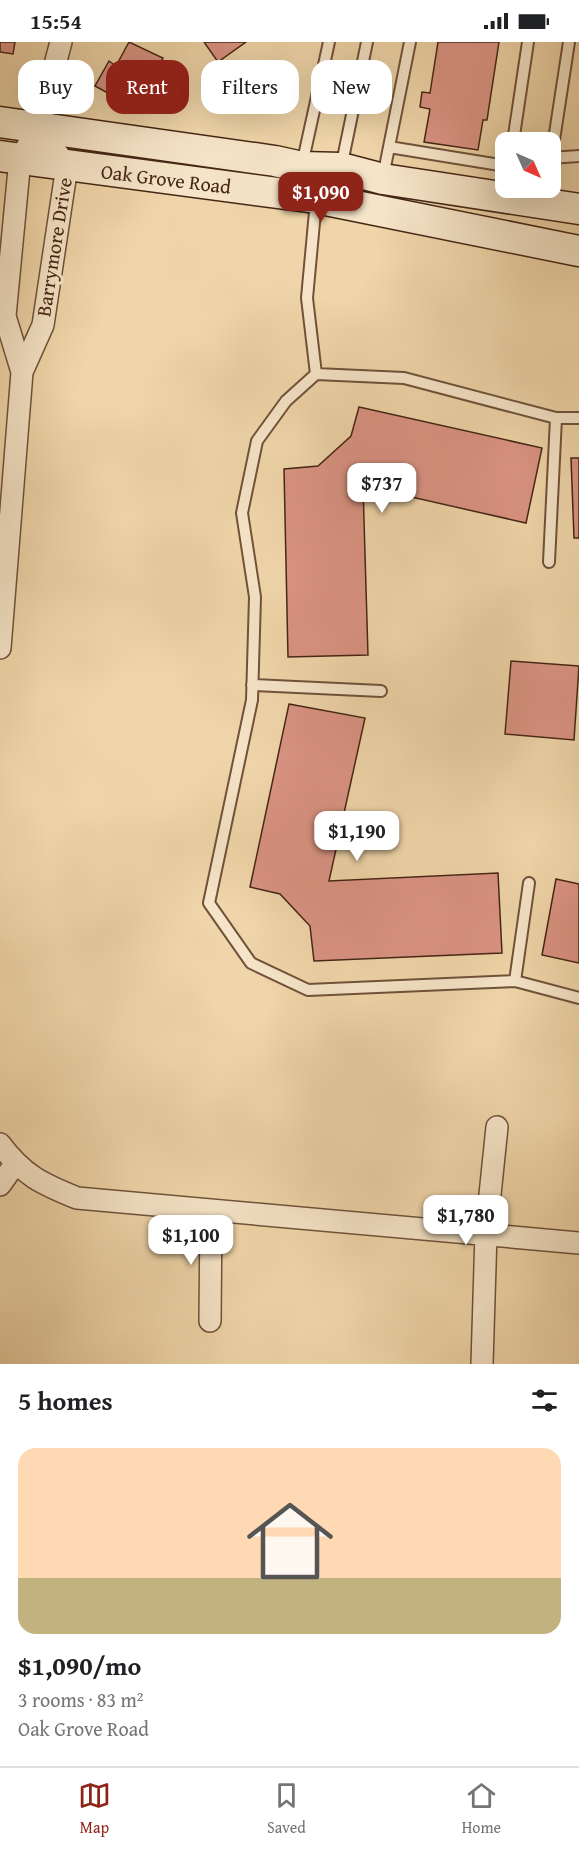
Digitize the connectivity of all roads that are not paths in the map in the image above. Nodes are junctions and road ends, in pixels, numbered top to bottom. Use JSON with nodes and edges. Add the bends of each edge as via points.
{"nodes":[{"id":1,"x":61,"y":42,"type":"edge"},
{"id":2,"x":329,"y":42,"type":"edge"},
{"id":3,"x":367,"y":42,"type":"edge"},
{"id":4,"x":410,"y":42,"type":"edge"},
{"id":5,"x":528,"y":42,"type":"edge"},
{"id":6,"x":569,"y":42,"type":"edge"},
{"id":7,"x":0,"y":122,"type":"edge"},
{"id":8,"x":38,"y":128,"type":"junction"},
{"id":9,"x":514,"y":132,"type":"edge"},
{"id":10,"x":555,"y":132,"type":"edge"},
{"id":11,"x":389,"y":147,"type":"junction"},
{"id":12,"x":579,"y":156,"type":"edge"},
{"id":13,"x":10,"y":158,"type":"edge"},
{"id":14,"x":561,"y":159,"type":"edge"},
{"id":15,"x":495,"y":164,"type":"edge"},
{"id":16,"x":67,"y":166,"type":"junction"},
{"id":17,"x":341,"y":168,"type":"junction"},
{"id":18,"x":383,"y":179,"type":"junction"},
{"id":19,"x":309,"y":182,"type":"junction"},
{"id":20,"x":579,"y":209,"type":"edge"},
{"id":21,"x":579,"y":251,"type":"edge"},
{"id":22,"x":22,"y":372,"type":"junction"},
{"id":23,"x":316,"y":374,"type":"junction"},
{"id":24,"x":556,"y":418,"type":"junction"},
{"id":25,"x":579,"y":418,"type":"edge"},
{"id":26,"x":549,"y":562,"type":"dead end"},
{"id":27,"x":0,"y":648,"type":"edge"},
{"id":28,"x":252,"y":685,"type":"junction"},
{"id":29,"x":381,"y":691,"type":"dead end"},
{"id":30,"x":529,"y":883,"type":"dead end"},
{"id":31,"x":515,"y":981,"type":"junction"},
{"id":32,"x":579,"y":998,"type":"edge"},
{"id":33,"x":497,"y":1127,"type":"dead end"},
{"id":34,"x":0,"y":1144,"type":"edge"},
{"id":35,"x":15,"y":1164,"type":"junction"},
{"id":36,"x":0,"y":1185,"type":"edge"},
{"id":37,"x":211,"y":1211,"type":"junction"},
{"id":38,"x":486,"y":1233,"type":"junction"},
{"id":39,"x":579,"y":1243,"type":"edge"},
{"id":40,"x":210,"y":1321,"type":"dead end"},
{"id":41,"x":482,"y":1364,"type":"edge"}],
"edges":[{"from":1,"to":8,"type":"street"},
{"from":2,"to":19,"type":"lane"},
{"from":3,"to":17,"type":"lane"},
{"from":4,"to":11,"type":"lane"},
{"from":5,"to":9,"type":"lane"},
{"from":6,"to":10,"type":"lane"},
{"from":7,"to":8,"type":"main road","name":"Oak Grove Road"},
{"from":8,"to":13,"type":"street","name":"Barrymore Drive"},
{"from":8,"to":16,"type":"street","name":"Barrymore Drive"},
{"from":8,"to":19,"type":"main road","name":"Oak Grove Road","via":[[275,161]]},
{"from":11,"to":15,"type":"lane"},
{"from":11,"to":18,"type":"lane"},
{"from":12,"to":14,"type":"lane"},
{"from":13,"to":16,"type":"main road","name":"Oak Grove Road"},
{"from":13,"to":22,"type":"street","name":"Barrymore Drive","via":[[5,316]]},
{"from":16,"to":19,"type":"main road","name":"Oak Grove Road"},
{"from":16,"to":22,"type":"street","name":"Barrymore Drive","via":[[43,325]]},
{"from":17,"to":18,"type":"main road","name":"Oak Grove Road"},
{"from":17,"to":19,"type":"main road","name":"Oak Grove Road"},
{"from":18,"to":20,"type":"main road","name":"Oak Grove Road","via":[[546,200]]},
{"from":19,"to":21,"type":"main road","name":"Oak Grove Road"},
{"from":19,"to":23,"type":"lane","via":[[308,298]]},
{"from":22,"to":27,"type":"street","name":"Barrymore Drive"},
{"from":23,"to":24,"type":"lane","via":[[404,378]]},
{"from":23,"to":28,"type":"lane","via":[[286,401],[257,441],[242,513],[255,597]]},
{"from":24,"to":25,"type":"lane"},
{"from":24,"to":26,"type":"lane"},
{"from":28,"to":29,"type":"lane"},
{"from":28,"to":31,"type":"lane","via":[[209,903],[251,963],[308,990]]},
{"from":30,"to":31,"type":"lane"},
{"from":31,"to":32,"type":"lane"},
{"from":33,"to":38,"type":"street"},
{"from":34,"to":35,"type":"street"},
{"from":35,"to":36,"type":"street"},
{"from":35,"to":37,"type":"street","via":[[41,1184],[77,1198]]},
{"from":37,"to":38,"type":"street"},
{"from":37,"to":40,"type":"street"},
{"from":38,"to":39,"type":"street"},
{"from":38,"to":41,"type":"street"}]}
